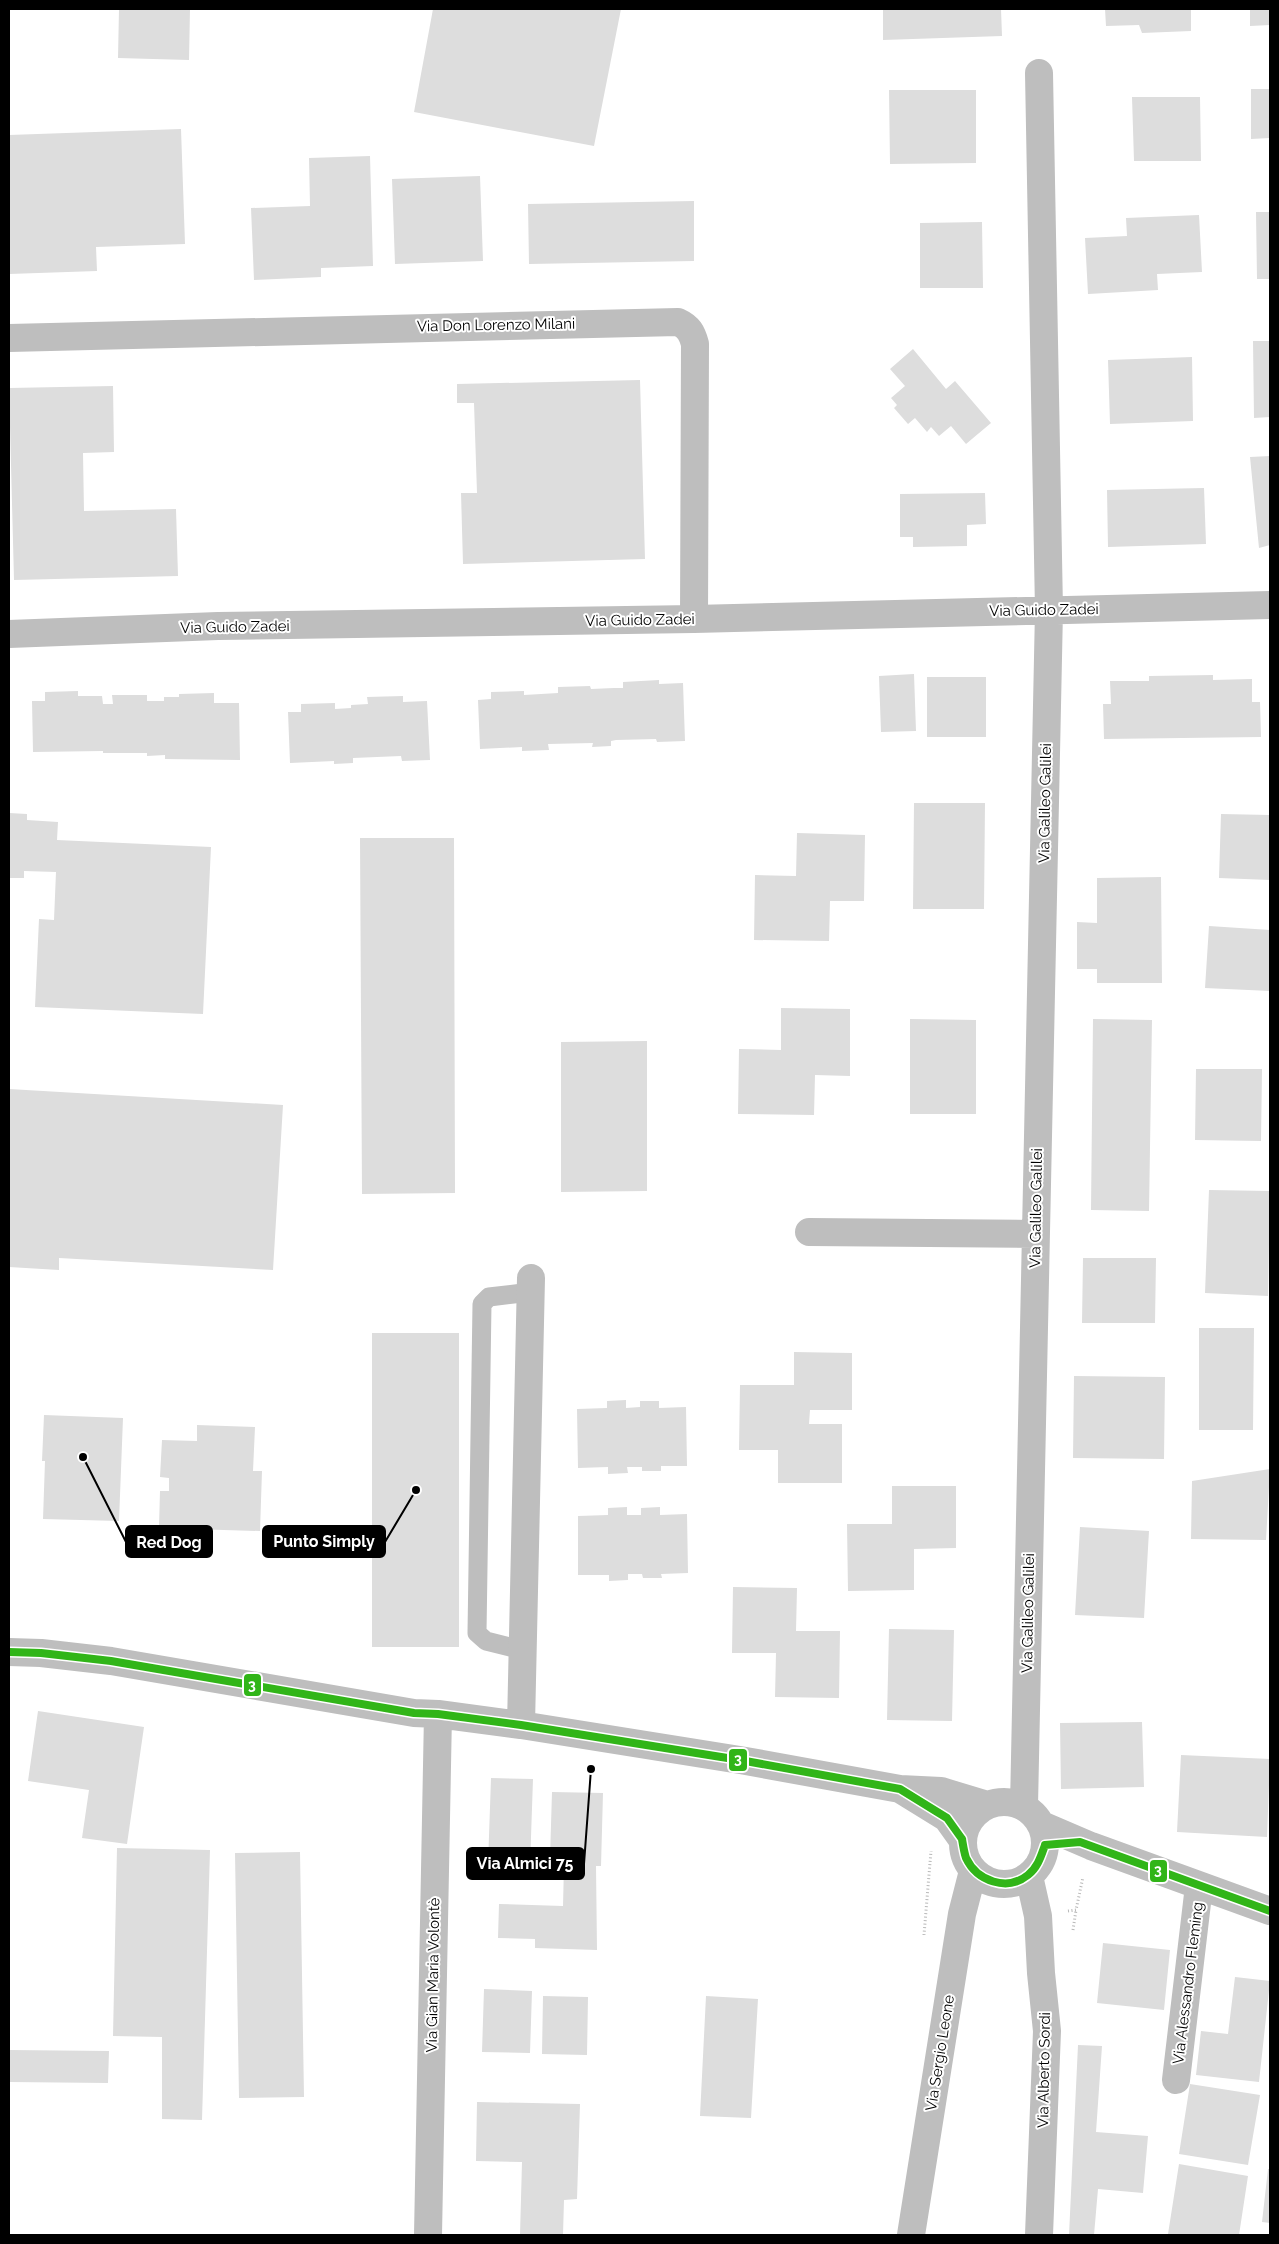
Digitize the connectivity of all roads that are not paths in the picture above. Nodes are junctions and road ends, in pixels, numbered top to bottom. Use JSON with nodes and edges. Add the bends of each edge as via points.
{"nodes":[{"id":1,"x":1039,"y":73,"type":"dead end"},
{"id":2,"x":9,"y":338,"type":"edge"},
{"id":3,"x":1270,"y":605,"type":"edge"},
{"id":4,"x":1049,"y":610,"type":"junction"},
{"id":5,"x":694,"y":619,"type":"junction"},
{"id":6,"x":9,"y":634,"type":"edge"},
{"id":7,"x":810,"y":1232,"type":"dead end"},
{"id":8,"x":1035,"y":1234,"type":"junction"},
{"id":9,"x":531,"y":1285,"type":"joint"},
{"id":10,"x":522,"y":1650,"type":"junction"},
{"id":11,"x":9,"y":1652,"type":"edge"},
{"id":12,"x":438,"y":1714,"type":"junction"},
{"id":13,"x":521,"y":1725,"type":"junction"},
{"id":14,"x":900,"y":1789,"type":"junction"},
{"id":15,"x":987,"y":1805,"type":"junction"},
{"id":16,"x":1037,"y":1826,"type":"junction"},
{"id":17,"x":962,"y":1839,"type":"junction"},
{"id":18,"x":973,"y":1871,"type":"junction"},
{"id":19,"x":1029,"y":1876,"type":"junction"},
{"id":20,"x":1199,"y":1886,"type":"junction"},
{"id":21,"x":1270,"y":1911,"type":"edge"},
{"id":22,"x":1176,"y":2080,"type":"dead end"},
{"id":23,"x":428,"y":2235,"type":"edge"},
{"id":24,"x":911,"y":2235,"type":"edge"},
{"id":25,"x":1039,"y":2235,"type":"edge"}],
"edges":[{"from":1,"to":4,"type":"street","name":"Via Galileo Galilei"},
{"from":2,"to":5,"type":"street","name":"Via Don Lorenzo Milani","via":[[678,322],[687,326],[695,344]]},
{"from":3,"to":4,"type":"street","name":"Via Guido Zadei"},
{"from":4,"to":5,"type":"street","name":"Via Guido Zadei"},
{"from":4,"to":8,"type":"street","name":"Via Galileo Galilei"},
{"from":5,"to":6,"type":"street","name":"Via Guido Zadei","via":[[218,626]]},
{"from":7,"to":8,"type":"street"},
{"from":8,"to":16,"type":"street","name":"Via Galileo Galilei"},
{"from":9,"to":10,"type":"street"},
{"from":9,"to":10,"type":"lane","via":[[489,1297],[482,1304],[477,1633],[486,1641]]},
{"from":10,"to":13,"type":"street"},
{"from":11,"to":12,"type":"street","via":[[111,1661],[414,1713]]},
{"from":12,"to":13,"type":"street"},
{"from":12,"to":23,"type":"street","name":"Via Gian Maria Volontè"},
{"from":13,"to":14,"type":"street"},
{"from":14,"to":15,"type":"street","via":[[941,1791]]},
{"from":14,"to":17,"type":"street","via":[[947,1818]]},
{"from":15,"to":16,"type":"street","via":[[1006,1801]]},
{"from":15,"to":17,"type":"street","via":[[970,1818]]},
{"from":16,"to":19,"type":"street","via":[[1043,1857]]},
{"from":16,"to":20,"type":"street"},
{"from":17,"to":18,"type":"street","via":[[967,1862]]},
{"from":18,"to":19,"type":"street","via":[[994,1883],[1018,1882]]},
{"from":18,"to":24,"type":"street","name":"Via Sergio Leone","via":[[962,1914]]},
{"from":19,"to":25,"type":"street","name":"Via Alberto Sordi","via":[[1038,1916],[1047,2031]]},
{"from":20,"to":21,"type":"street"},
{"from":20,"to":22,"type":"street","name":"Via Alessandro Fleming"}]}
